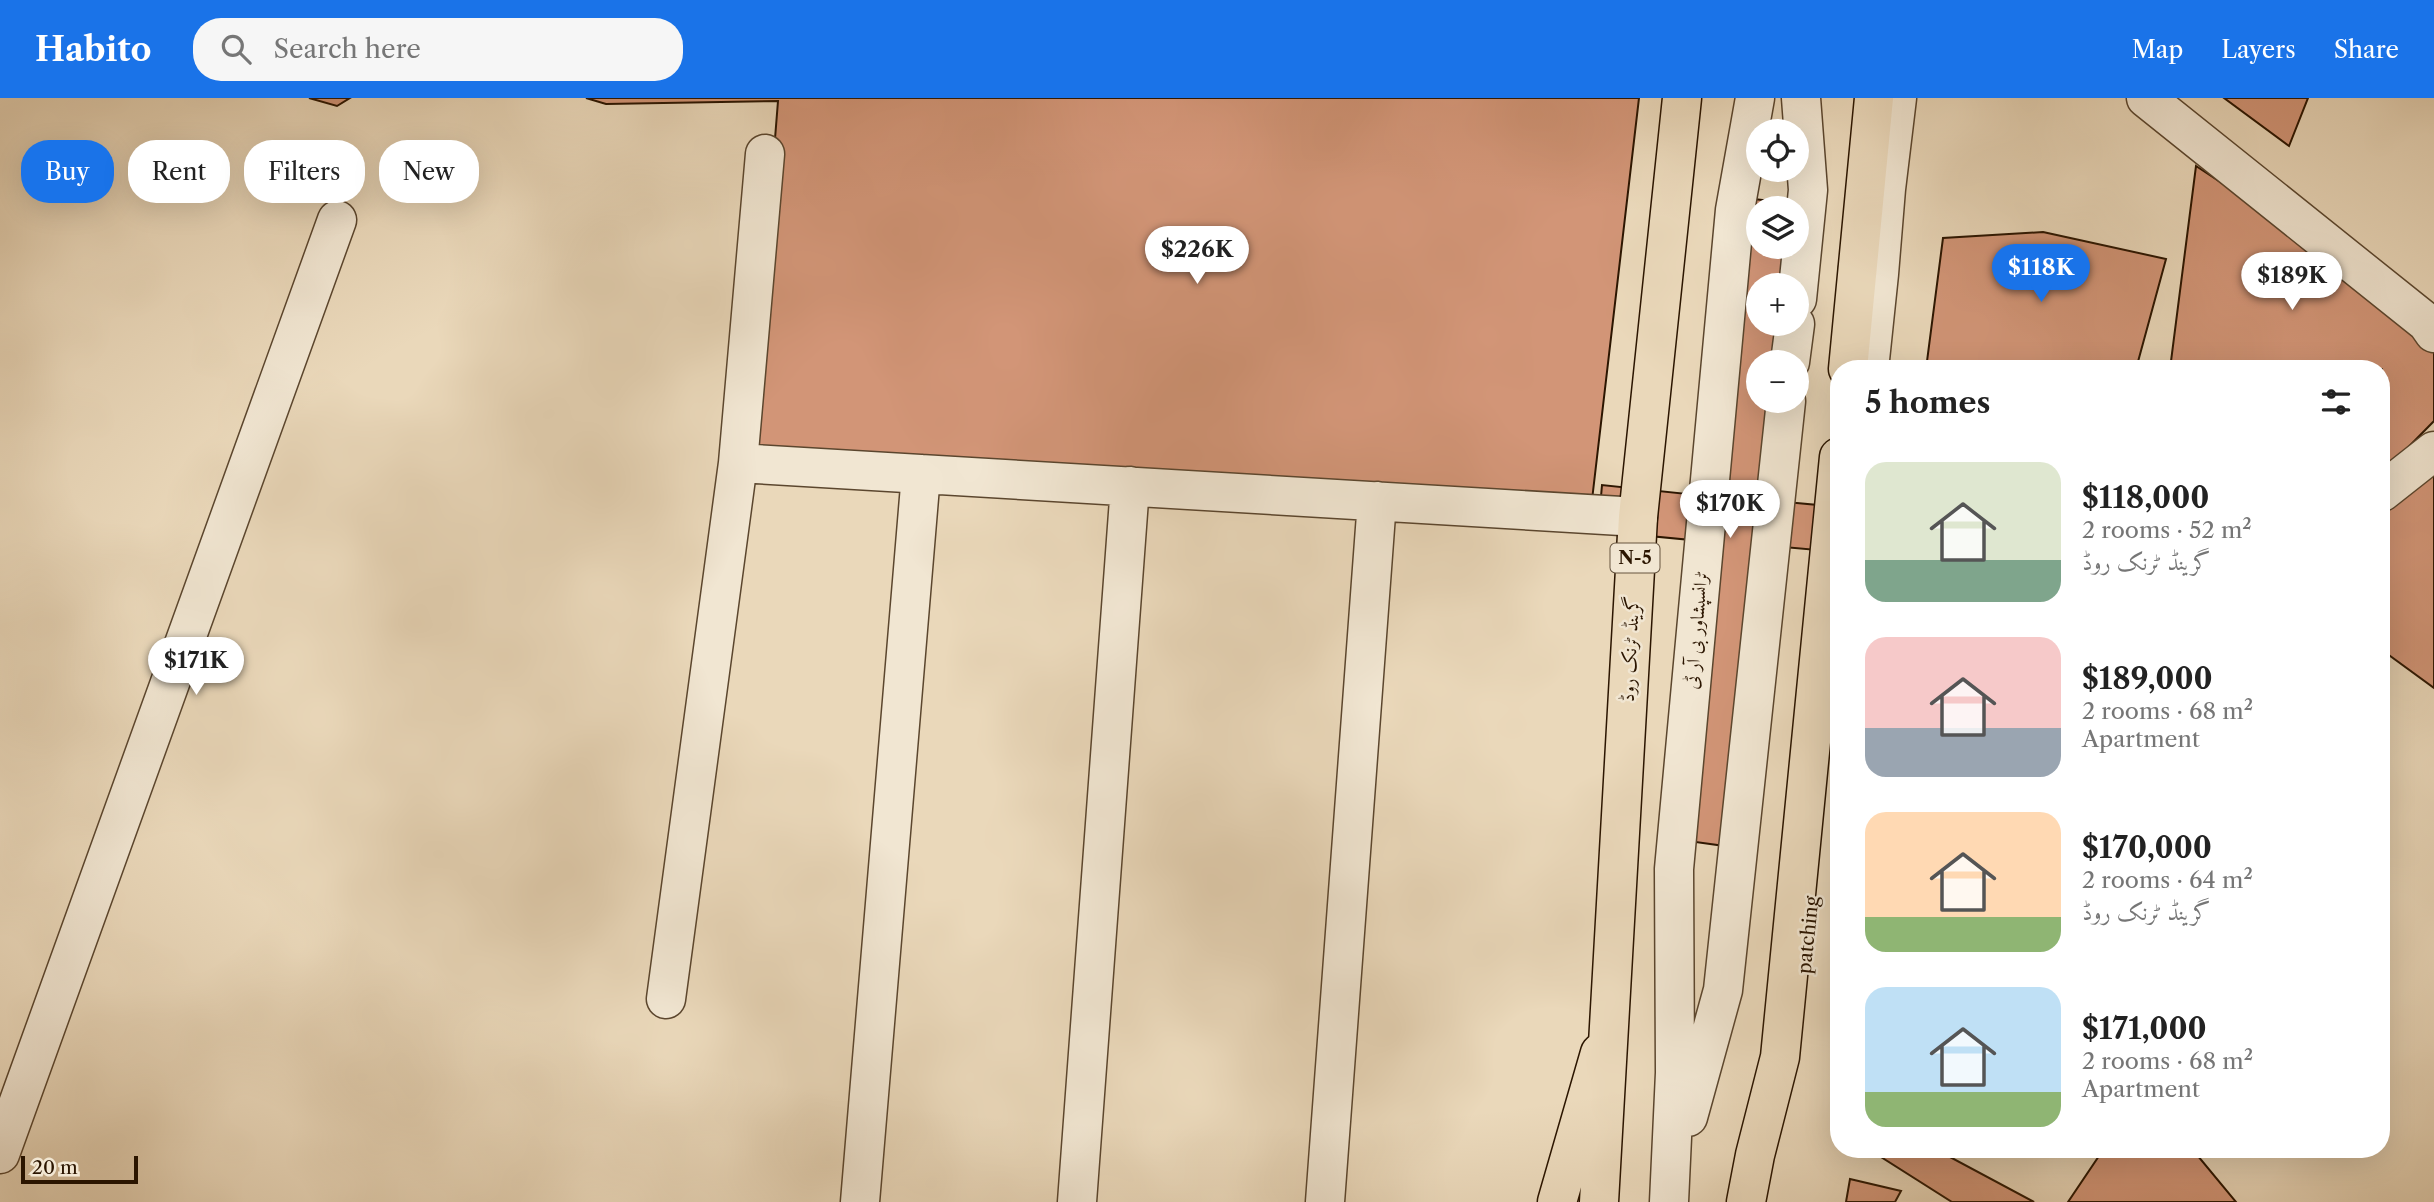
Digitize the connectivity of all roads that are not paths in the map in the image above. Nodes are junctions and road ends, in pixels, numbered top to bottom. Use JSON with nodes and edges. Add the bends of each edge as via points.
{"nodes":[{"id":1,"x":1682,"y":98,"type":"edge"},
{"id":2,"x":1755,"y":98,"type":"edge"},
{"id":3,"x":1801,"y":98,"type":"edge"},
{"id":4,"x":1874,"y":98,"type":"edge"},
{"id":5,"x":1896,"y":98,"type":"edge"},
{"id":6,"x":2146,"y":98,"type":"edge"},
{"id":7,"x":765,"y":155,"type":"dead end"},
{"id":8,"x":337,"y":220,"type":"dead end"},
{"id":9,"x":1868,"y":271,"type":"junction"},
{"id":10,"x":1800,"y":273,"type":"edge"},
{"id":11,"x":2434,"y":333,"type":"edge"},
{"id":12,"x":1850,"y":360,"type":"edge"},
{"id":13,"x":1870,"y":360,"type":"edge"},
{"id":14,"x":1785,"y":413,"type":"edge"},
{"id":15,"x":2434,"y":451,"type":"edge"},
{"id":16,"x":738,"y":463,"type":"junction"},
{"id":17,"x":921,"y":474,"type":"junction"},
{"id":18,"x":1130,"y":486,"type":"junction"},
{"id":19,"x":2390,"y":486,"type":"edge"},
{"id":20,"x":1377,"y":501,"type":"junction"},
{"id":21,"x":1638,"y":517,"type":"junction"},
{"id":22,"x":1830,"y":549,"type":"edge"},
{"id":23,"x":1830,"y":730,"type":"edge"},
{"id":24,"x":666,"y":999,"type":"dead end"},
{"id":25,"x":1610,"y":1020,"type":"junction"},
{"id":26,"x":1794,"y":1056,"type":"dead end"},
{"id":27,"x":0,"y":1154,"type":"edge"},
{"id":28,"x":1670,"y":1184,"type":"edge"},
{"id":29,"x":860,"y":1202,"type":"edge"},
{"id":30,"x":1077,"y":1202,"type":"edge"},
{"id":31,"x":1325,"y":1202,"type":"edge"},
{"id":32,"x":1557,"y":1202,"type":"edge"},
{"id":33,"x":1599,"y":1202,"type":"edge"},
{"id":34,"x":1746,"y":1202,"type":"edge"}],
"edges":[{"from":1,"to":21,"type":"main road","name":"گرینڈ ٹرنک روڈ","number":"N-5"},
{"from":2,"to":28,"type":"street","name":"ٹرانسپشاور بی آر ٹی","via":[[1735,210],[1674,869],[1675,1073]]},
{"from":3,"to":10,"type":"street","via":[[1808,190]]},
{"from":4,"to":9,"type":"main road"},
{"from":5,"to":9,"type":"street","via":[[1886,189]]},
{"from":6,"to":11,"type":"street"},
{"from":7,"to":16,"type":"street"},
{"from":8,"to":27,"type":"street"},
{"from":9,"to":12,"type":"main road"},
{"from":9,"to":13,"type":"street"},
{"from":14,"to":28,"type":"street","name":"ٹرانسپشاور بی آر ٹی","via":[[1723,990]]},
{"from":15,"to":19,"type":"street"},
{"from":16,"to":17,"type":"street"},
{"from":16,"to":24,"type":"street"},
{"from":17,"to":18,"type":"street"},
{"from":17,"to":29,"type":"street"},
{"from":18,"to":20,"type":"street"},
{"from":18,"to":30,"type":"street"},
{"from":20,"to":21,"type":"street"},
{"from":20,"to":31,"type":"street"},
{"from":21,"to":25,"type":"main road","name":"گرینڈ ٹرنک روڈ","number":"N-5"},
{"from":22,"to":34,"type":"main road","via":[[1780,1057]]},
{"from":23,"to":26,"type":"street","name":"patching"},
{"from":25,"to":32,"type":"main road"},
{"from":25,"to":33,"type":"main road","name":"گرینڈ ٹرنک روڈ","number":"N-5"}]}
